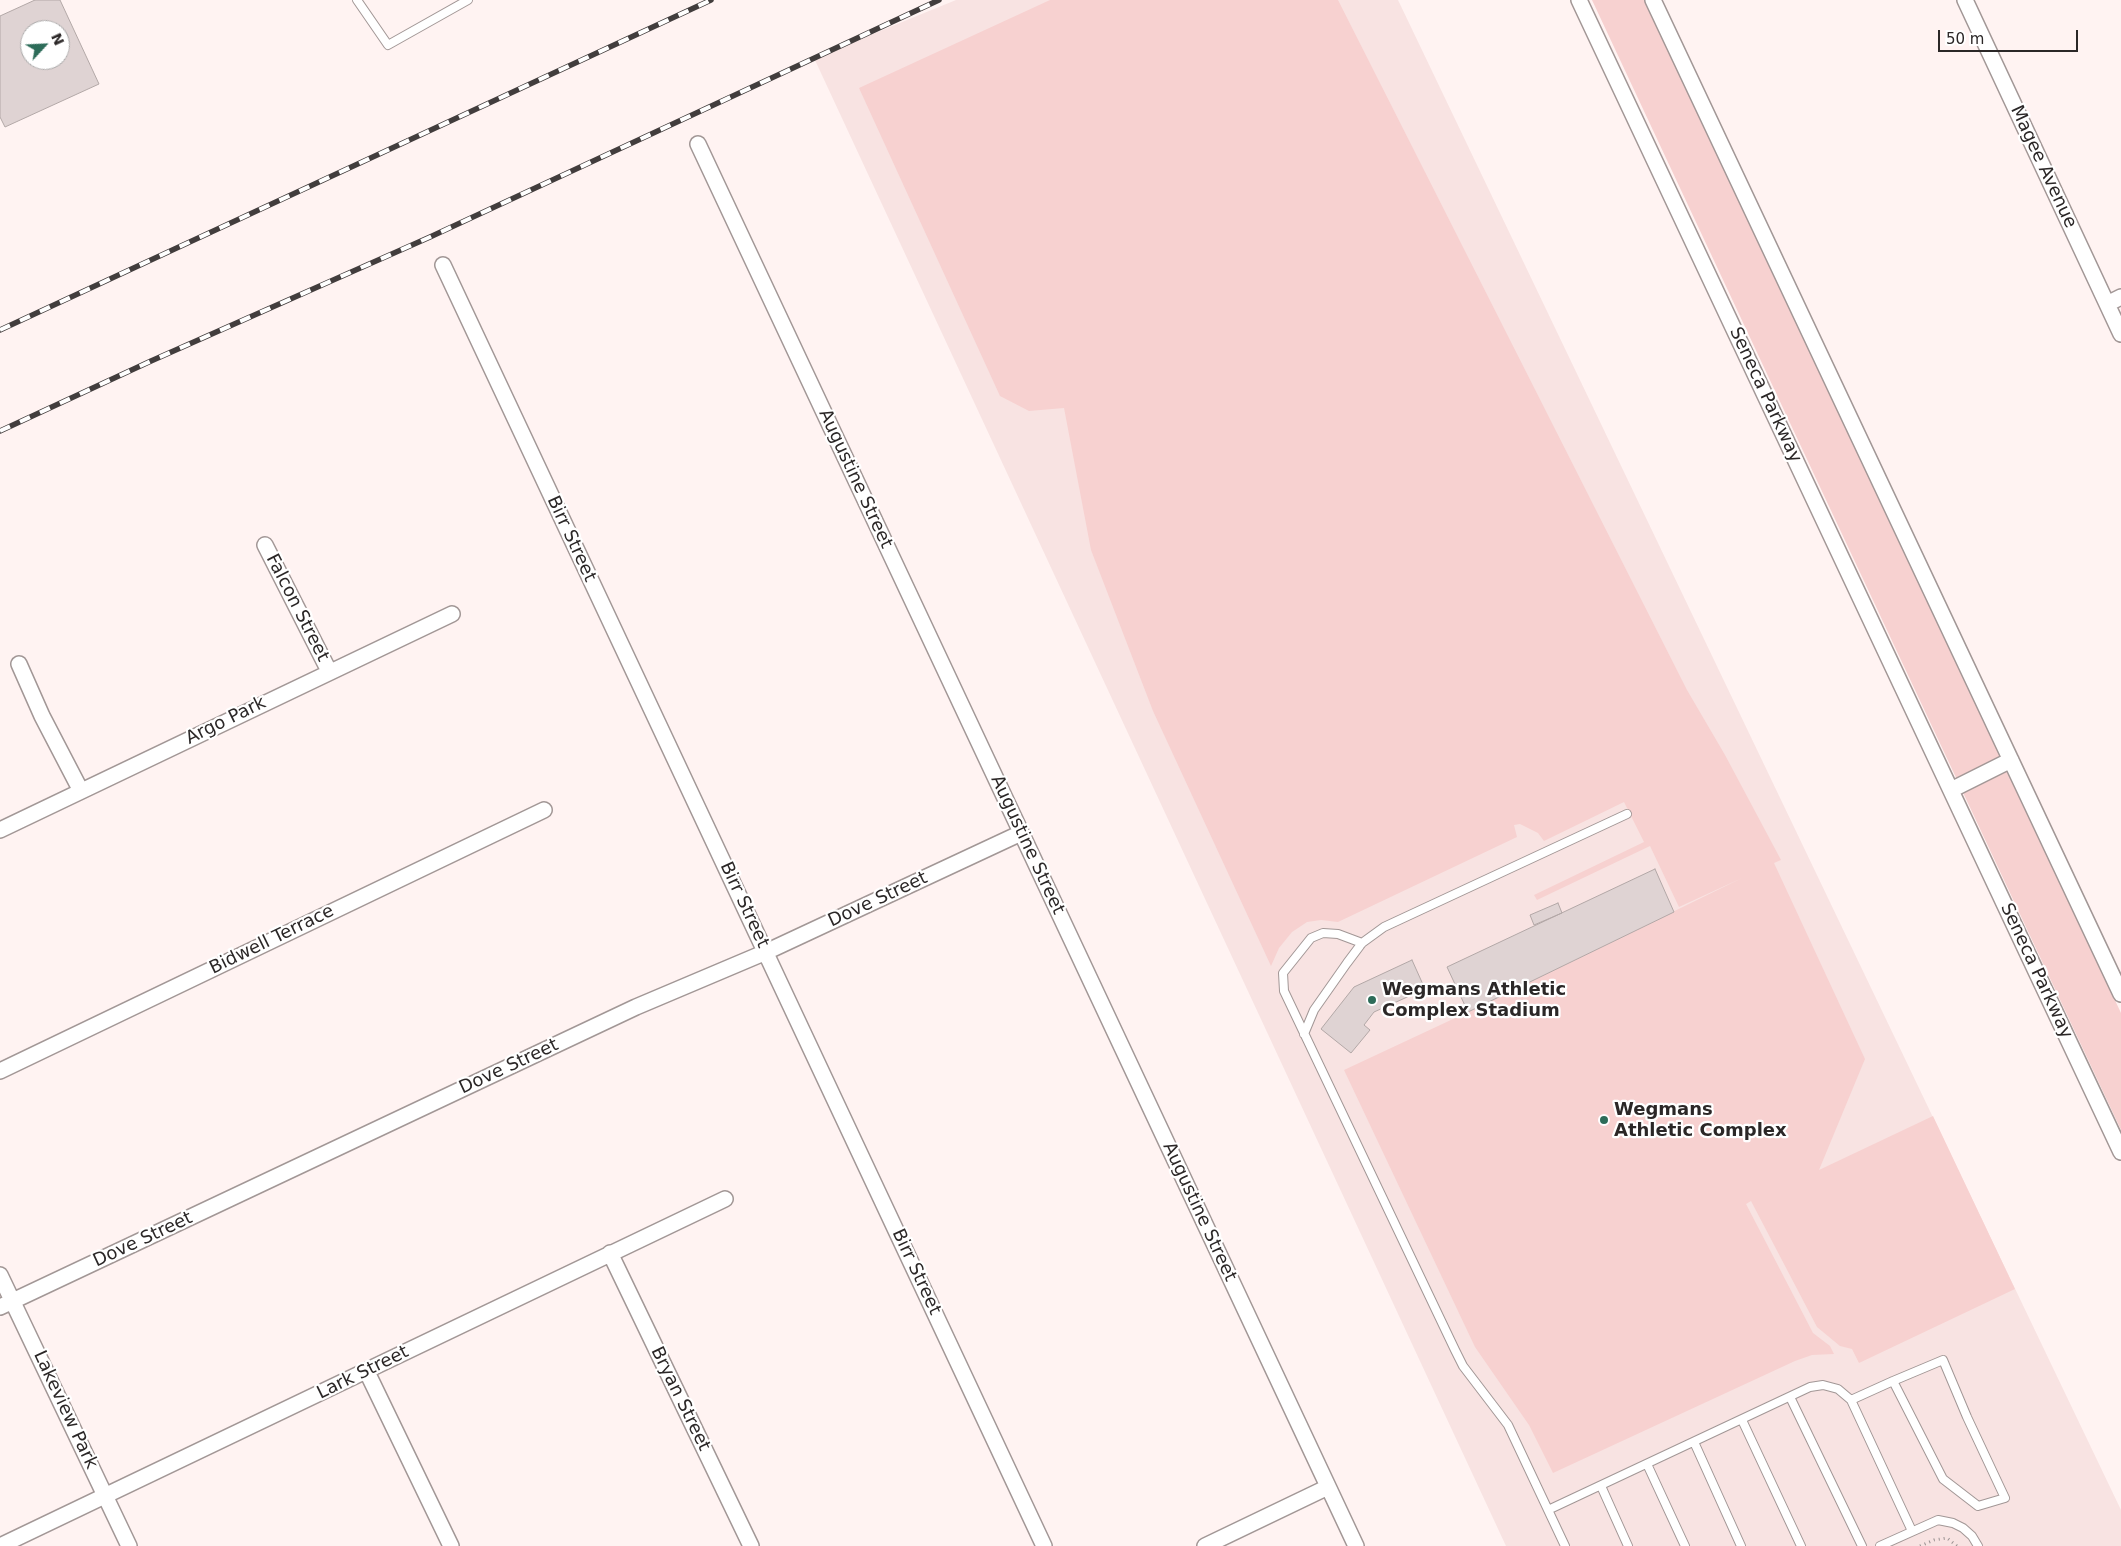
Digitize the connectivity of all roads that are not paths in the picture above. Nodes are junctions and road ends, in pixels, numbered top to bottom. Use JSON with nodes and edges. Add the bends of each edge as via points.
{"nodes":[{"id":1,"x":357,"y":0,"type":"edge"},
{"id":2,"x":468,"y":0,"type":"edge"},
{"id":3,"x":1579,"y":0,"type":"edge"},
{"id":4,"x":1654,"y":0,"type":"edge"},
{"id":5,"x":1965,"y":0,"type":"edge"},
{"id":6,"x":698,"y":144,"type":"dead end"},
{"id":7,"x":443,"y":265,"type":"dead end"},
{"id":8,"x":2121,"y":297,"type":"edge"},
{"id":9,"x":2107,"y":304,"type":"junction"},
{"id":10,"x":2121,"y":334,"type":"edge"},
{"id":11,"x":265,"y":545,"type":"dead end"},
{"id":12,"x":452,"y":614,"type":"dead end"},
{"id":13,"x":19,"y":664,"type":"dead end"},
{"id":14,"x":329,"y":671,"type":"junction"},
{"id":15,"x":2011,"y":760,"type":"junction"},
{"id":16,"x":1952,"y":790,"type":"junction"},
{"id":17,"x":81,"y":791,"type":"junction"},
{"id":18,"x":544,"y":810,"type":"dead end"},
{"id":19,"x":1627,"y":814,"type":"dead end"},
{"id":20,"x":0,"y":830,"type":"edge"},
{"id":21,"x":1021,"y":833,"type":"junction"},
{"id":22,"x":1362,"y":943,"type":"junction"},
{"id":23,"x":766,"y":952,"type":"junction"},
{"id":24,"x":2121,"y":994,"type":"edge"},
{"id":25,"x":1304,"y":1034,"type":"junction"},
{"id":26,"x":0,"y":1071,"type":"edge"},
{"id":27,"x":2121,"y":1152,"type":"edge"},
{"id":28,"x":725,"y":1199,"type":"dead end"},
{"id":29,"x":610,"y":1253,"type":"junction"},
{"id":30,"x":0,"y":1275,"type":"edge"},
{"id":31,"x":6,"y":1304,"type":"edge"},
{"id":32,"x":368,"y":1372,"type":"junction"},
{"id":33,"x":1893,"y":1382,"type":"junction"},
{"id":34,"x":1790,"y":1397,"type":"junction"},
{"id":35,"x":1851,"y":1400,"type":"junction"},
{"id":36,"x":1742,"y":1420,"type":"junction"},
{"id":37,"x":1694,"y":1442,"type":"junction"},
{"id":38,"x":1647,"y":1464,"type":"junction"},
{"id":39,"x":1601,"y":1486,"type":"junction"},
{"id":40,"x":1328,"y":1487,"type":"junction"},
{"id":41,"x":105,"y":1496,"type":"junction"},
{"id":42,"x":1548,"y":1510,"type":"junction"},
{"id":43,"x":1912,"y":1531,"type":"junction"},
{"id":44,"x":0,"y":1546,"type":"edge"},
{"id":45,"x":129,"y":1546,"type":"edge"},
{"id":46,"x":451,"y":1546,"type":"edge"},
{"id":47,"x":751,"y":1546,"type":"edge"},
{"id":48,"x":1044,"y":1546,"type":"edge"},
{"id":49,"x":1205,"y":1546,"type":"edge"},
{"id":50,"x":1356,"y":1546,"type":"edge"},
{"id":51,"x":1566,"y":1546,"type":"edge"},
{"id":52,"x":1628,"y":1546,"type":"edge"},
{"id":53,"x":1685,"y":1546,"type":"edge"},
{"id":54,"x":1741,"y":1546,"type":"edge"},
{"id":55,"x":1801,"y":1546,"type":"edge"},
{"id":56,"x":1862,"y":1546,"type":"edge"},
{"id":57,"x":1880,"y":1546,"type":"edge"},
{"id":58,"x":1978,"y":1546,"type":"edge"}],
"edges":[{"from":1,"to":2,"type":"lane","via":[[388,45]]},
{"from":3,"to":16,"type":"street","name":"Seneca Parkway"},
{"from":4,"to":15,"type":"street"},
{"from":5,"to":9,"type":"street","name":"Magee Avenue"},
{"from":6,"to":21,"type":"street","name":"Augustine Street"},
{"from":7,"to":23,"type":"street","name":"Birr Street"},
{"from":8,"to":9,"type":"street"},
{"from":9,"to":10,"type":"street","name":"Magee Avenue"},
{"from":11,"to":14,"type":"street","name":"Falcon Street"},
{"from":12,"to":14,"type":"street","name":"Argo Park"},
{"from":13,"to":17,"type":"street"},
{"from":14,"to":17,"type":"street","name":"Argo Park"},
{"from":15,"to":16,"type":"street"},
{"from":15,"to":24,"type":"street"},
{"from":16,"to":27,"type":"street","name":"Seneca Parkway"},
{"from":17,"to":20,"type":"street","name":"Argo Park"},
{"from":18,"to":26,"type":"street","name":"Bidwell Terrace"},
{"from":19,"to":22,"type":"lane","via":[[1384,927]]},
{"from":21,"to":23,"type":"street","name":"Dove Street"},
{"from":21,"to":40,"type":"street","name":"Augustine Street"},
{"from":22,"to":25,"type":"lane","via":[[1314,1010]]},
{"from":22,"to":25,"type":"lane","via":[[1323,932],[1310,938],[1283,973],[1284,991]]},
{"from":23,"to":31,"type":"street","name":"Dove Street","via":[[636,1007]]},
{"from":23,"to":48,"type":"street","name":"Birr Street"},
{"from":25,"to":42,"type":"lane","via":[[1463,1366],[1508,1425]]},
{"from":28,"to":29,"type":"street","name":"Lark Street"},
{"from":29,"to":32,"type":"street","name":"Lark Street"},
{"from":29,"to":47,"type":"street","name":"Bryan Street"},
{"from":30,"to":31,"type":"street","name":"Lakeview Park"},
{"from":31,"to":41,"type":"street","name":"Lakeview Park"},
{"from":32,"to":41,"type":"street","name":"Lark Street"},
{"from":32,"to":46,"type":"street"},
{"from":33,"to":33,"type":"lane","via":[[1942,1360],[2005,1498],[1978,1506],[1943,1479]]},
{"from":33,"to":35,"type":"lane"},
{"from":34,"to":35,"type":"lane","via":[[1810,1387],[1823,1385],[1838,1389]]},
{"from":34,"to":36,"type":"lane"},
{"from":34,"to":56,"type":"lane"},
{"from":35,"to":43,"type":"lane"},
{"from":36,"to":37,"type":"lane"},
{"from":36,"to":55,"type":"lane"},
{"from":37,"to":38,"type":"lane"},
{"from":37,"to":54,"type":"lane"},
{"from":38,"to":39,"type":"lane"},
{"from":38,"to":53,"type":"lane"},
{"from":39,"to":42,"type":"lane"},
{"from":39,"to":52,"type":"lane"},
{"from":40,"to":49,"type":"street"},
{"from":40,"to":50,"type":"street","name":"Augustine Street"},
{"from":41,"to":44,"type":"street","name":"Lark Street"},
{"from":41,"to":45,"type":"street","name":"Lakeview Park"},
{"from":42,"to":51,"type":"lane"},
{"from":43,"to":57,"type":"lane"},
{"from":43,"to":58,"type":"lane","via":[[1929,1522],[1945,1521],[1963,1528]]}]}
